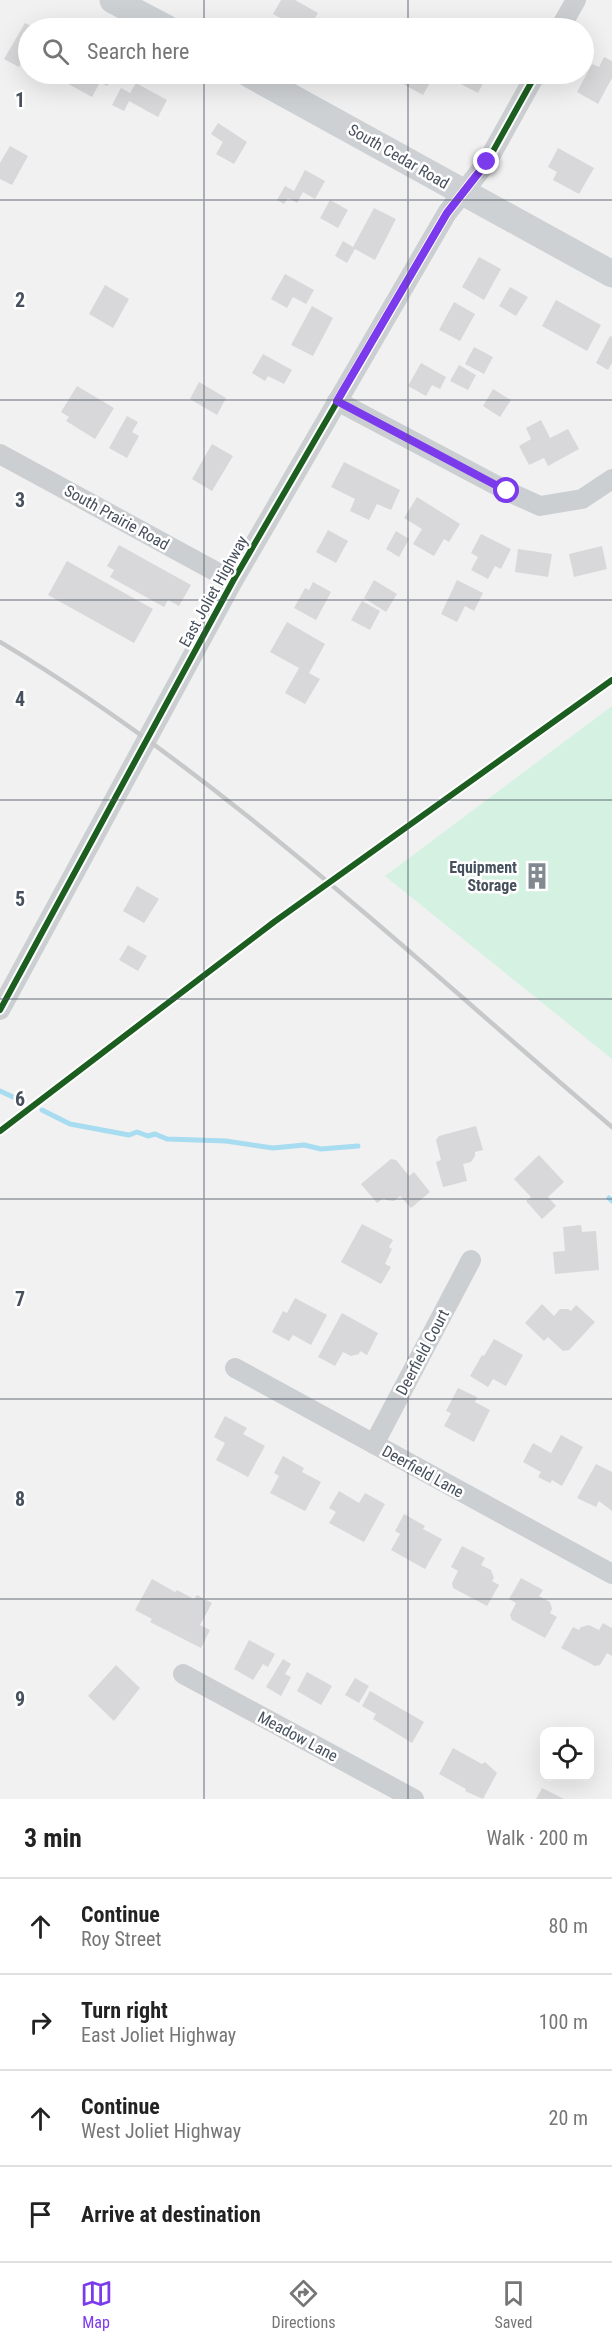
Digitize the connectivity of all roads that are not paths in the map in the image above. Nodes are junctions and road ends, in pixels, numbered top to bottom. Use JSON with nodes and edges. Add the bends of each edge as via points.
{"nodes":[{"id":1,"x":113,"y":0,"type":"edge"},
{"id":2,"x":576,"y":0,"type":"edge"},
{"id":3,"x":147,"y":18,"type":"edge"},
{"id":4,"x":566,"y":18,"type":"edge"},
{"id":5,"x":267,"y":84,"type":"edge"},
{"id":6,"x":530,"y":84,"type":"edge"},
{"id":7,"x":463,"y":193,"type":"junction"},
{"id":8,"x":612,"y":274,"type":"edge"},
{"id":9,"x":337,"y":401,"type":"junction"},
{"id":10,"x":0,"y":454,"type":"edge"},
{"id":11,"x":612,"y":479,"type":"edge"},
{"id":12,"x":233,"y":581,"type":"junction"},
{"id":13,"x":3,"y":997,"type":"edge"},
{"id":14,"x":471,"y":1260,"type":"dead end"},
{"id":15,"x":235,"y":1368,"type":"dead end"},
{"id":16,"x":374,"y":1444,"type":"junction"},
{"id":17,"x":612,"y":1574,"type":"edge"},
{"id":18,"x":183,"y":1674,"type":"dead end"},
{"id":19,"x":414,"y":1799,"type":"edge"}],
"edges":[{"from":1,"to":3,"type":"main road"},
{"from":2,"to":4,"type":"street"},
{"from":5,"to":7,"type":"main road","name":"South Cedar Road"},
{"from":6,"to":7,"type":"street","name":"East Joliet Highway","via":[[487,162]]},
{"from":7,"to":8,"type":"main road","name":"South Cedar Road"},
{"from":7,"to":9,"type":"street","name":"East Joliet Highway","via":[[447,213]]},
{"from":9,"to":11,"type":"street","via":[[540,506],[582,499]]},
{"from":9,"to":12,"type":"street","name":"East Joliet Highway"},
{"from":10,"to":12,"type":"street","name":"South Prairie Road"},
{"from":12,"to":13,"type":"street","name":"East Joliet Highway"},
{"from":14,"to":16,"type":"street","name":"Deerfield Court"},
{"from":15,"to":16,"type":"street","name":"Deerfield Lane"},
{"from":16,"to":17,"type":"street","name":"Deerfield Lane"},
{"from":18,"to":19,"type":"street","name":"Meadow Lane"}]}
